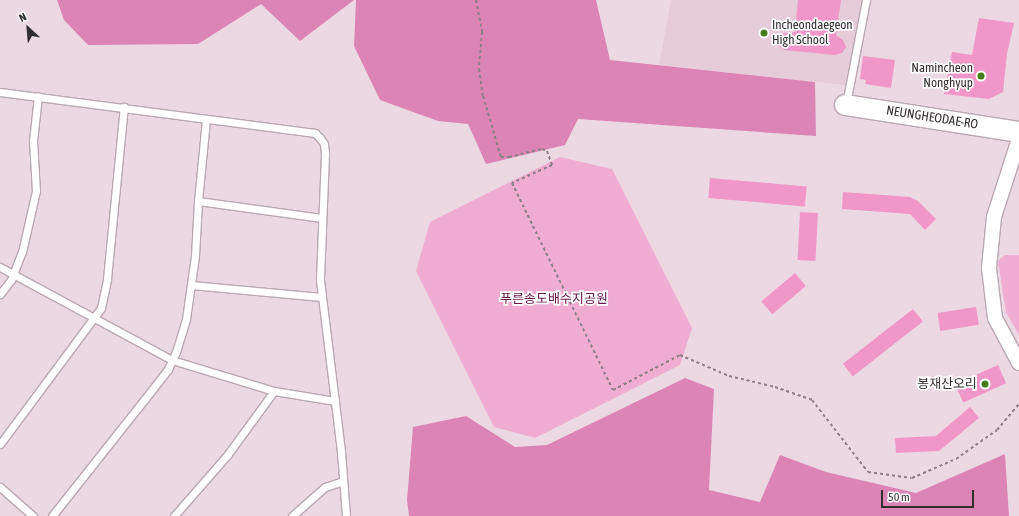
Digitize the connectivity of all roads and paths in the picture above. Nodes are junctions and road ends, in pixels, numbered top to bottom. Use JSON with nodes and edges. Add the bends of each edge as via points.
{"nodes":[{"id":1,"x":476,"y":0,"type":"edge"},
{"id":2,"x":866,"y":0,"type":"edge"},
{"id":3,"x":0,"y":92,"type":"edge"},
{"id":4,"x":38,"y":96,"type":"junction"},
{"id":5,"x":846,"y":104,"type":"joint"},
{"id":6,"x":124,"y":106,"type":"junction"},
{"id":7,"x":206,"y":120,"type":"junction"},
{"id":8,"x":1019,"y":132,"type":"edge"},
{"id":9,"x":1019,"y":139,"type":"edge"},
{"id":10,"x":198,"y":201,"type":"junction"},
{"id":11,"x":322,"y":218,"type":"junction"},
{"id":12,"x":0,"y":267,"type":"edge"},
{"id":13,"x":13,"y":274,"type":"junction"},
{"id":14,"x":191,"y":285,"type":"junction"},
{"id":15,"x":0,"y":294,"type":"edge"},
{"id":16,"x":321,"y":297,"type":"junction"},
{"id":17,"x":93,"y":319,"type":"junction"},
{"id":18,"x":172,"y":360,"type":"junction"},
{"id":19,"x":1019,"y":363,"type":"edge"},
{"id":20,"x":274,"y":391,"type":"junction"},
{"id":21,"x":335,"y":401,"type":"junction"},
{"id":22,"x":1019,"y":404,"type":"edge"},
{"id":23,"x":0,"y":444,"type":"edge"},
{"id":24,"x":343,"y":481,"type":"junction"},
{"id":25,"x":0,"y":487,"type":"edge"},
{"id":26,"x":33,"y":516,"type":"edge"},
{"id":27,"x":52,"y":516,"type":"edge"},
{"id":28,"x":174,"y":516,"type":"edge"},
{"id":29,"x":292,"y":516,"type":"edge"},
{"id":30,"x":346,"y":516,"type":"edge"}],
"edges":[{"from":1,"to":22,"type":"path","via":[[482,32],[479,69],[491,129],[500,157],[509,158],[542,149],[547,150],[552,165],[512,184],[613,390],[680,355],[729,376],[775,387],[812,400],[868,472],[912,478],[956,459],[997,430]]},
{"from":2,"to":5,"type":"lane"},
{"from":3,"to":4,"type":"lane"},
{"from":4,"to":6,"type":"lane"},
{"from":4,"to":13,"type":"lane","via":[[33,141],[36,191],[22,252]]},
{"from":5,"to":8,"type":"main road","name":"NEUNGHEODAE-RO"},
{"from":6,"to":7,"type":"lane"},
{"from":6,"to":17,"type":"lane","via":[[106,279],[101,308]]},
{"from":7,"to":10,"type":"lane"},
{"from":7,"to":11,"type":"lane","via":[[315,133],[324,144]]},
{"from":9,"to":19,"type":"street","via":[[994,217],[989,268],[995,318]]},
{"from":10,"to":11,"type":"lane"},
{"from":10,"to":14,"type":"lane"},
{"from":11,"to":16,"type":"lane"},
{"from":12,"to":13,"type":"lane"},
{"from":13,"to":15,"type":"lane"},
{"from":13,"to":17,"type":"lane"},
{"from":14,"to":16,"type":"lane"},
{"from":14,"to":18,"type":"lane","via":[[186,319]]},
{"from":16,"to":21,"type":"lane"},
{"from":17,"to":18,"type":"lane"},
{"from":17,"to":23,"type":"lane"},
{"from":18,"to":20,"type":"lane"},
{"from":18,"to":27,"type":"lane","via":[[144,400]]},
{"from":20,"to":21,"type":"lane"},
{"from":20,"to":28,"type":"lane","via":[[228,454]]},
{"from":21,"to":24,"type":"lane"},
{"from":24,"to":29,"type":"lane","via":[[319,491]]},
{"from":24,"to":30,"type":"lane"},
{"from":25,"to":26,"type":"lane"}]}
